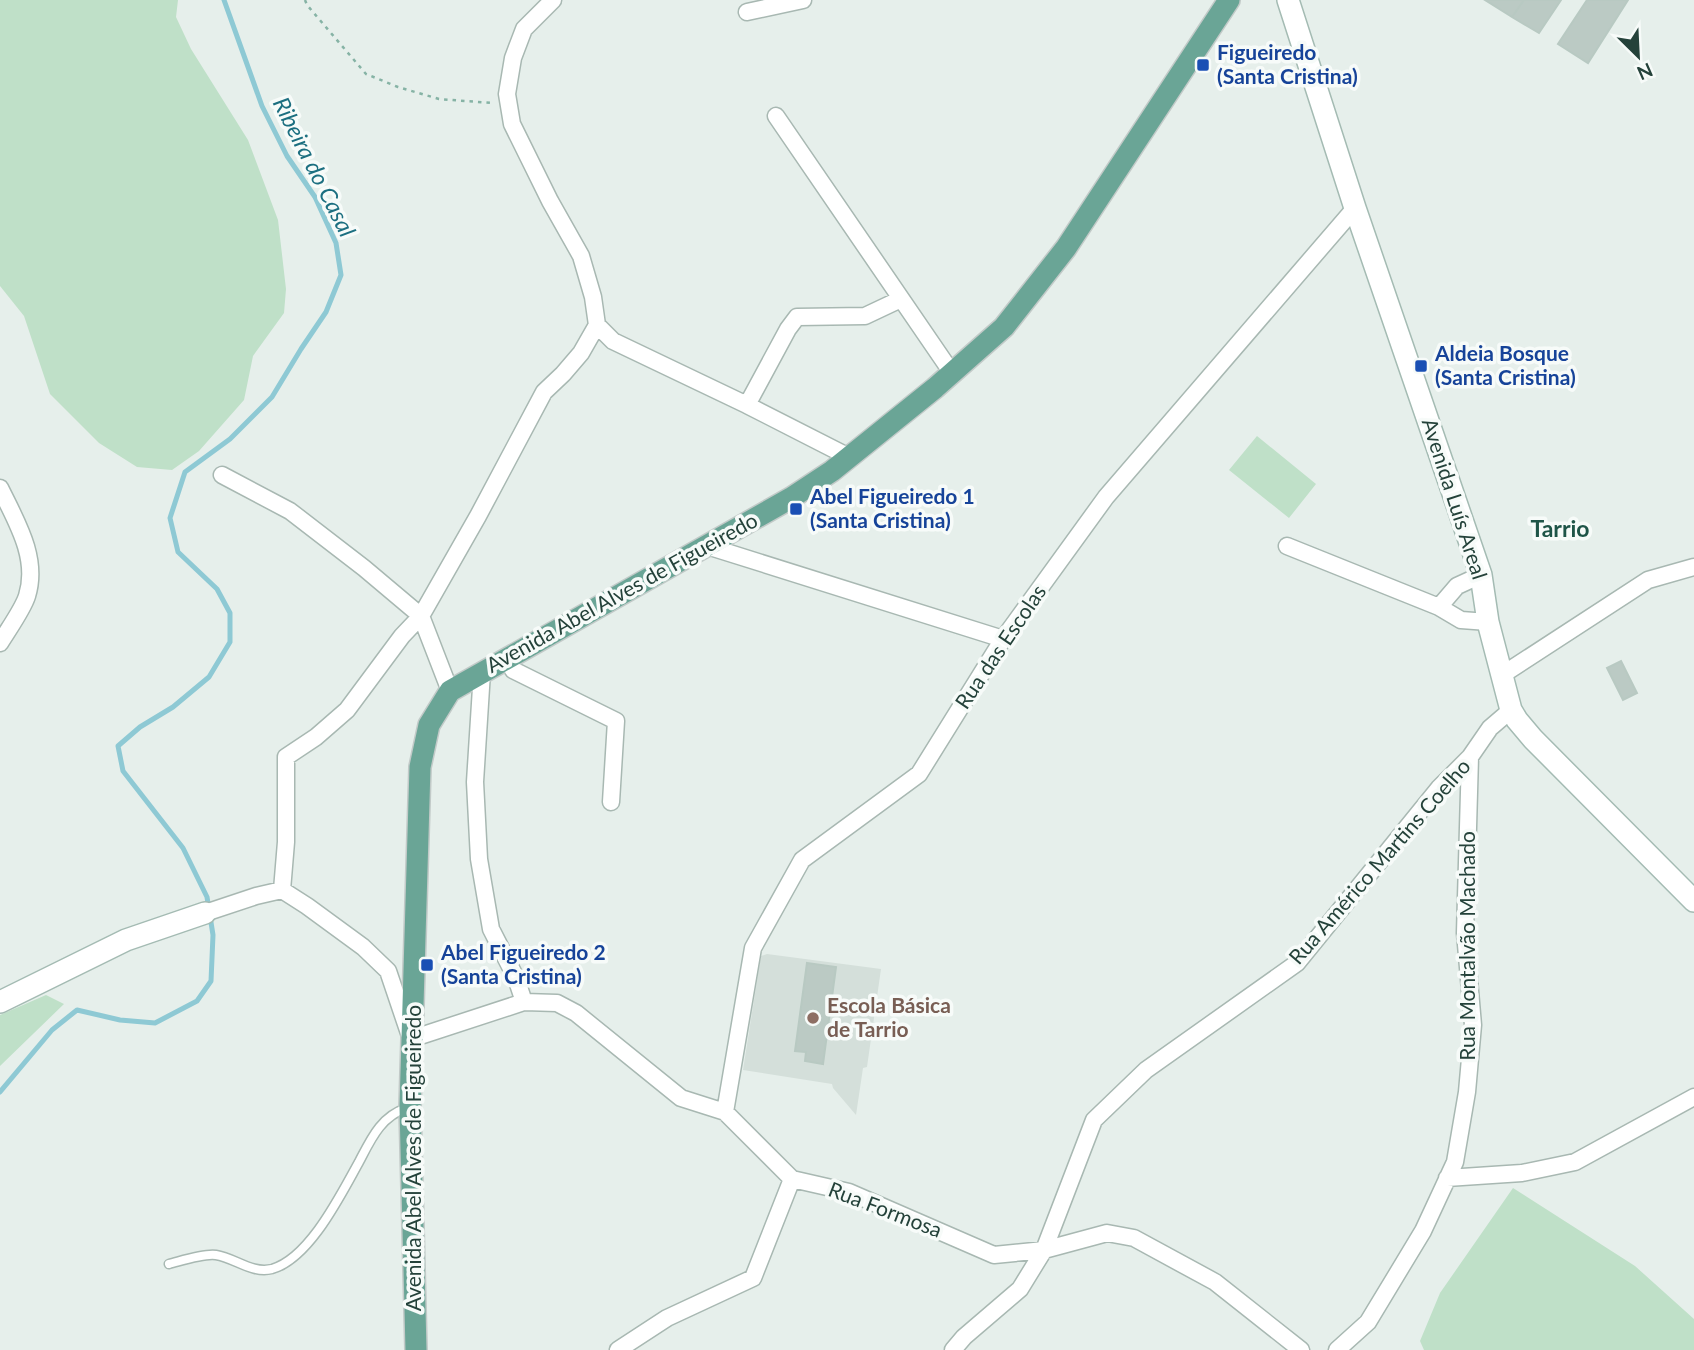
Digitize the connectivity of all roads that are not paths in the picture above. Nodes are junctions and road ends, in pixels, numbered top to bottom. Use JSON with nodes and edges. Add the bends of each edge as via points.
{"nodes":[{"id":1,"x":552,"y":0,"type":"edge"},
{"id":2,"x":803,"y":0,"type":"edge"},
{"id":3,"x":1229,"y":0,"type":"edge"},
{"id":4,"x":1288,"y":0,"type":"edge"},
{"id":5,"x":747,"y":12,"type":"dead end"},
{"id":6,"x":776,"y":116,"type":"dead end"},
{"id":7,"x":1355,"y":208,"type":"junction"},
{"id":8,"x":901,"y":299,"type":"junction"},
{"id":9,"x":597,"y":325,"type":"junction"},
{"id":10,"x":952,"y":373,"type":"junction"},
{"id":11,"x":747,"y":405,"type":"junction"},
{"id":12,"x":849,"y":457,"type":"junction"},
{"id":13,"x":222,"y":475,"type":"dead end"},
{"id":14,"x":0,"y":488,"type":"edge"},
{"id":15,"x":707,"y":546,"type":"junction"},
{"id":16,"x":1287,"y":546,"type":"dead end"},
{"id":17,"x":1694,"y":566,"type":"edge"},
{"id":18,"x":1481,"y":575,"type":"junction"},
{"id":19,"x":1439,"y":607,"type":"junction"},
{"id":20,"x":421,"y":616,"type":"junction"},
{"id":21,"x":1488,"y":622,"type":"junction"},
{"id":22,"x":1003,"y":639,"type":"junction"},
{"id":23,"x":0,"y":643,"type":"edge"},
{"id":24,"x":506,"y":658,"type":"junction"},
{"id":25,"x":482,"y":672,"type":"junction"},
{"id":26,"x":1502,"y":675,"type":"junction"},
{"id":27,"x":450,"y":691,"type":"junction"},
{"id":28,"x":1511,"y":710,"type":"junction"},
{"id":29,"x":1470,"y":757,"type":"junction"},
{"id":30,"x":611,"y":802,"type":"dead end"},
{"id":31,"x":282,"y":890,"type":"junction"},
{"id":32,"x":1694,"y":901,"type":"edge"},
{"id":33,"x":211,"y":911,"type":"joint"},
{"id":34,"x":0,"y":1002,"type":"edge"},
{"id":35,"x":524,"y":1002,"type":"junction"},
{"id":36,"x":411,"y":1039,"type":"junction"},
{"id":37,"x":1694,"y":1097,"type":"edge"},
{"id":38,"x":410,"y":1107,"type":"junction"},
{"id":39,"x":725,"y":1112,"type":"junction"},
{"id":40,"x":1447,"y":1178,"type":"junction"},
{"id":41,"x":792,"y":1179,"type":"junction"},
{"id":42,"x":1044,"y":1250,"type":"junction"},
{"id":43,"x":169,"y":1264,"type":"dead end"},
{"id":44,"x":416,"y":1350,"type":"edge"},
{"id":45,"x":618,"y":1350,"type":"edge"},
{"id":46,"x":953,"y":1350,"type":"edge"},
{"id":47,"x":1301,"y":1350,"type":"edge"},
{"id":48,"x":1337,"y":1350,"type":"edge"}],
"edges":[{"from":1,"to":9,"type":"street","via":[[524,29],[513,58],[509,104],[512,124],[581,256]]},
{"from":2,"to":5,"type":"street"},
{"from":3,"to":10,"type":"main road","name":"Avenida Abel Alves de Figueiredo","via":[[1066,248],[1003,327]]},
{"from":4,"to":7,"type":"street","name":"Avenida Luís Areal"},
{"from":6,"to":8,"type":"street"},
{"from":7,"to":18,"type":"street","name":"Avenida Luís Areal"},
{"from":7,"to":22,"type":"street","name":"Rua das Escolas","via":[[1106,497]]},
{"from":8,"to":10,"type":"street"},
{"from":8,"to":11,"type":"street","via":[[864,316],[797,317]]},
{"from":9,"to":11,"type":"street","via":[[612,341]]},
{"from":9,"to":20,"type":"street","via":[[581,353],[544,392]]},
{"from":10,"to":12,"type":"main road","name":"Avenida Abel Alves de Figueiredo"},
{"from":11,"to":12,"type":"street"},
{"from":12,"to":15,"type":"main road","name":"Avenida Abel Alves de Figueiredo","via":[[791,498]]},
{"from":13,"to":20,"type":"street","via":[[290,511]]},
{"from":14,"to":23,"type":"street","via":[[26,543],[31,573],[27,597]]},
{"from":15,"to":22,"type":"street"},
{"from":15,"to":24,"type":"main road","name":"Avenida Abel Alves de Figueiredo"},
{"from":16,"to":19,"type":"street"},
{"from":17,"to":26,"type":"street","via":[[1648,580]]},
{"from":18,"to":19,"type":"street","via":[[1457,586]]},
{"from":18,"to":21,"type":"street","name":"Avenida Luís Areal"},
{"from":19,"to":21,"type":"street","via":[[1461,620]]},
{"from":20,"to":27,"type":"street"},
{"from":20,"to":31,"type":"street","via":[[347,710],[286,757]]},
{"from":21,"to":26,"type":"street","name":"Avenida Luís Areal"},
{"from":22,"to":39,"type":"street","name":"Rua das Escolas","via":[[919,774],[802,860],[753,948]]},
{"from":24,"to":25,"type":"main road","name":"Avenida Abel Alves de Figueiredo"},
{"from":24,"to":30,"type":"street","via":[[513,670],[616,721]]},
{"from":25,"to":27,"type":"main road","name":"Avenida Abel Alves de Figueiredo"},
{"from":25,"to":35,"type":"street","via":[[475,782],[479,859],[491,929]]},
{"from":26,"to":28,"type":"street","name":"Avenida Luís Areal"},
{"from":27,"to":36,"type":"main road","name":"Avenida Abel Alves de Figueiredo","via":[[429,725],[420,767]]},
{"from":28,"to":29,"type":"street","name":"Rua Américo Martins Coelho","via":[[1490,728]]},
{"from":28,"to":32,"type":"street","name":"Avenida Luís Areal","via":[[1533,739]]},
{"from":29,"to":40,"type":"street","name":"Rua Montalvão Machado","via":[[1465,933],[1473,1025],[1465,1104],[1455,1162]]},
{"from":29,"to":42,"type":"street","name":"Rua Américo Martins Coelho","via":[[1439,788],[1297,963],[1146,1070],[1094,1120]]},
{"from":31,"to":33,"type":"street"},
{"from":31,"to":36,"type":"street","via":[[363,947],[388,971]]},
{"from":33,"to":34,"type":"street","via":[[126,940]]},
{"from":35,"to":36,"type":"street"},
{"from":35,"to":39,"type":"street","via":[[556,1003],[576,1013],[681,1098]]},
{"from":36,"to":38,"type":"main road","name":"Avenida Abel Alves de Figueiredo"},
{"from":37,"to":40,"type":"street","via":[[1574,1162],[1522,1173]]},
{"from":38,"to":43,"type":"lane","via":[[388,1117],[375,1132],[320,1228],[286,1262],[258,1270],[208,1255]]},
{"from":38,"to":44,"type":"main road","name":"Avenida Abel Alves de Figueiredo"},
{"from":39,"to":41,"type":"street"},
{"from":40,"to":48,"type":"street","name":"Rua Montalvão Machado","via":[[1423,1231],[1368,1322]]},
{"from":41,"to":42,"type":"street","name":"Rua Formosa","via":[[849,1192],[994,1255]]},
{"from":41,"to":45,"type":"street","via":[[753,1278],[667,1318]]},
{"from":42,"to":46,"type":"street","name":"Rua Américo Martins Coelho","via":[[1020,1289]]},
{"from":42,"to":47,"type":"street","name":"Rua Formosa","via":[[1107,1233],[1134,1238],[1214,1282]]}]}
